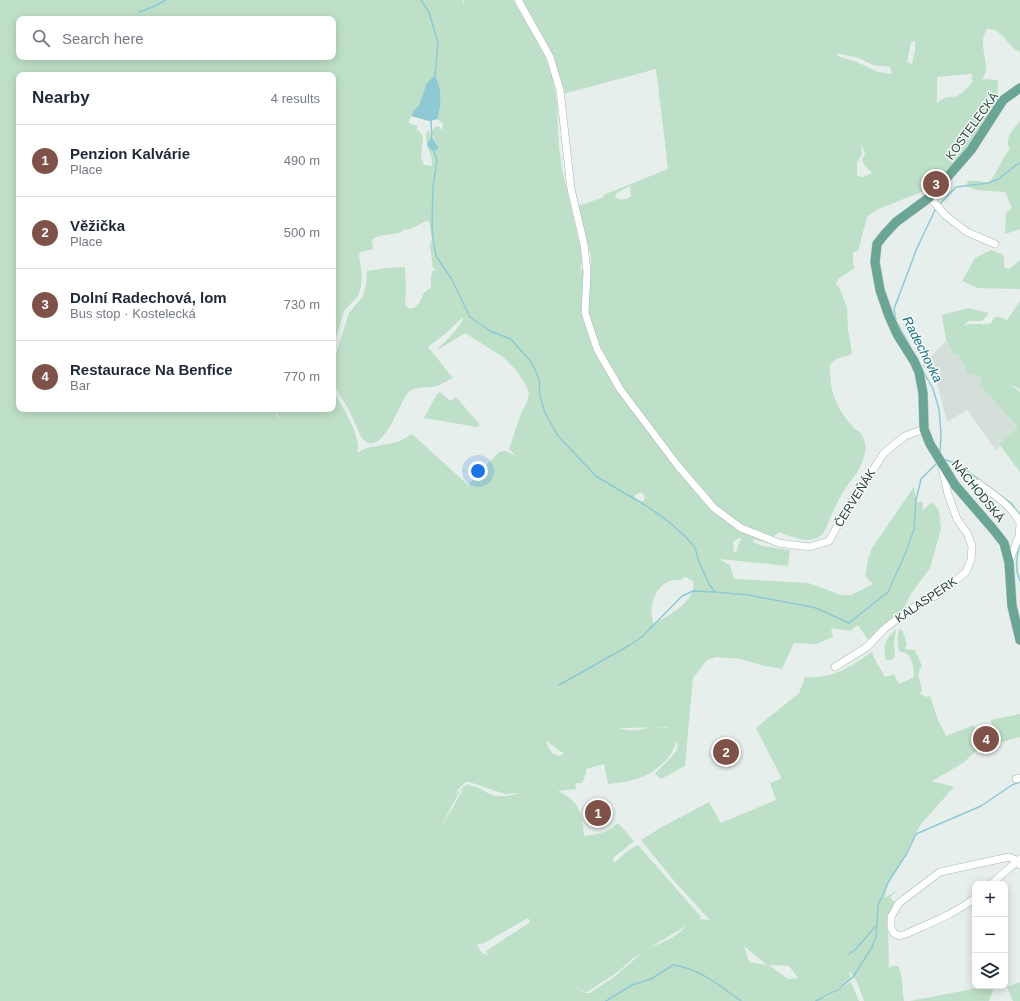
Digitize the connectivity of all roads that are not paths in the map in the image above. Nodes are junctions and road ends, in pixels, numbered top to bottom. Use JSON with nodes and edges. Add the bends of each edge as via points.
{"nodes":[{"id":1,"x":518,"y":0,"type":"edge"},
{"id":2,"x":1020,"y":88,"type":"edge"},
{"id":3,"x":930,"y":197,"type":"junction"},
{"id":4,"x":995,"y":244,"type":"dead end"},
{"id":5,"x":924,"y":429,"type":"junction"},
{"id":6,"x":942,"y":465,"type":"junction"},
{"id":7,"x":978,"y":483,"type":"dead end"},
{"id":8,"x":1020,"y":523,"type":"edge"},
{"id":9,"x":1009,"y":562,"type":"junction"},
{"id":10,"x":1017,"y":612,"type":"edge"},
{"id":11,"x":1020,"y":640,"type":"edge"},
{"id":12,"x":835,"y":668,"type":"dead end"},
{"id":13,"x":1019,"y":862,"type":"edge"},
{"id":14,"x":995,"y":881,"type":"edge"},
{"id":15,"x":972,"y":900,"type":"edge"}],
"edges":[{"from":1,"to":5,"type":"street","name":"ČERVEŇÁK","via":[[550,57],[560,90],[571,190],[584,244],[587,272],[584,313],[597,349],[625,394],[678,466],[714,508],[740,528],[779,543],[809,547],[829,541],[847,508],[884,453],[905,436]]},
{"from":2,"to":3,"type":"main road","name":"KOSTELECKÁ","via":[[1003,100],[972,150]]},
{"from":3,"to":4,"type":"street","via":[[945,215],[967,232]]},
{"from":3,"to":5,"type":"main road","name":"KOSTELECKÁ","via":[[896,222],[884,235],[877,244],[875,262],[880,290],[889,316],[919,372],[923,393]]},
{"from":5,"to":6,"type":"main road","name":"NÁCHODSKÁ"},
{"from":6,"to":9,"type":"main road","name":"NÁCHODSKÁ","via":[[955,485],[1004,543]]},
{"from":6,"to":12,"type":"street","name":"KALASPERK","via":[[957,519],[967,532],[972,546],[971,560],[966,572],[939,594],[910,608],[867,647]]},
{"from":7,"to":8,"type":"street","via":[[1016,515]]},
{"from":8,"to":9,"type":"street","via":[[1019,536]]},
{"from":9,"to":10,"type":"main road","name":"NÁCHODSKÁ"},
{"from":10,"to":11,"type":"main road","name":"NÁCHODSKÁ"},
{"from":13,"to":14,"type":"street"},
{"from":13,"to":15,"type":"street","via":[[1009,857],[940,872],[899,903],[891,917],[891,928],[894,934],[899,936],[906,934],[949,915]]}]}
